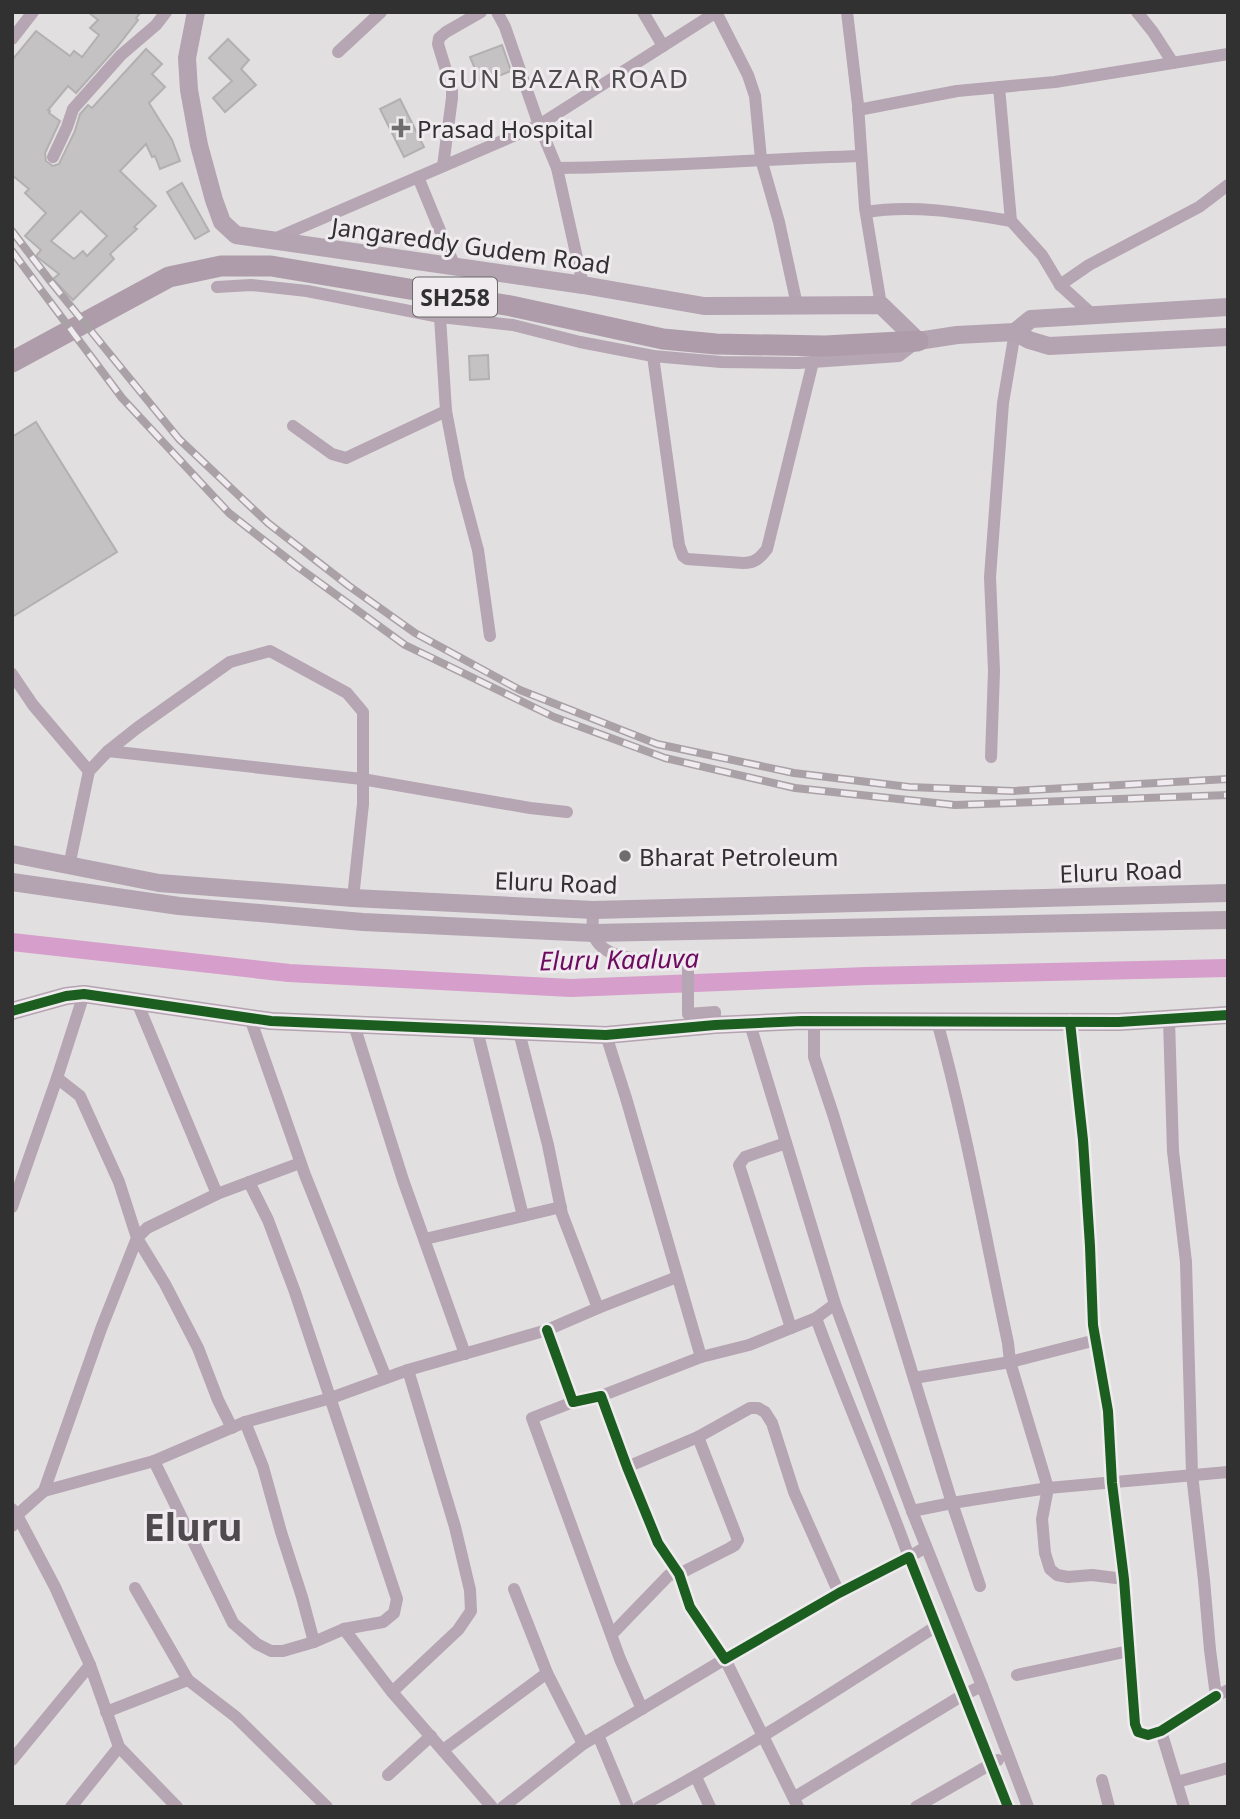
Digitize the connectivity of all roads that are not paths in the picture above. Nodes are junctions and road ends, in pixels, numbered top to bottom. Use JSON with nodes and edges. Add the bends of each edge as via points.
{"nodes":[{"id":1,"x":33,"y":12,"type":"edge"},
{"id":2,"x":166,"y":12,"type":"edge"},
{"id":3,"x":196,"y":12,"type":"edge"},
{"id":4,"x":381,"y":12,"type":"edge"},
{"id":5,"x":481,"y":12,"type":"edge"},
{"id":6,"x":497,"y":12,"type":"edge"},
{"id":7,"x":643,"y":12,"type":"edge"},
{"id":8,"x":848,"y":12,"type":"edge"},
{"id":9,"x":1137,"y":12,"type":"edge"},
{"id":10,"x":715,"y":13,"type":"edge"},
{"id":11,"x":12,"y":39,"type":"edge"},
{"id":12,"x":663,"y":46,"type":"junction"},
{"id":13,"x":338,"y":52,"type":"dead end"},
{"id":14,"x":1228,"y":54,"type":"edge"},
{"id":15,"x":1173,"y":63,"type":"junction"},
{"id":16,"x":999,"y":87,"type":"junction"},
{"id":17,"x":858,"y":110,"type":"junction"},
{"id":18,"x":539,"y":125,"type":"junction"},
{"id":19,"x":861,"y":156,"type":"junction"},
{"id":20,"x":53,"y":158,"type":"dead end"},
{"id":21,"x":761,"y":159,"type":"junction"},
{"id":22,"x":443,"y":166,"type":"junction"},
{"id":23,"x":557,"y":168,"type":"junction"},
{"id":24,"x":418,"y":177,"type":"junction"},
{"id":25,"x":1228,"y":185,"type":"edge"},
{"id":26,"x":866,"y":212,"type":"junction"},
{"id":27,"x":1012,"y":221,"type":"junction"},
{"id":28,"x":271,"y":240,"type":"junction"},
{"id":29,"x":455,"y":267,"type":"junction"},
{"id":30,"x":583,"y":285,"type":"junction"},
{"id":31,"x":1060,"y":285,"type":"junction"},
{"id":32,"x":217,"y":287,"type":"dead end"},
{"id":33,"x":797,"y":305,"type":"junction"},
{"id":34,"x":881,"y":305,"type":"junction"},
{"id":35,"x":1228,"y":307,"type":"edge"},
{"id":36,"x":1093,"y":315,"type":"junction"},
{"id":37,"x":440,"y":317,"type":"junction"},
{"id":38,"x":1015,"y":332,"type":"junction"},
{"id":39,"x":1228,"y":337,"type":"edge"},
{"id":40,"x":918,"y":341,"type":"junction"},
{"id":41,"x":653,"y":356,"type":"junction"},
{"id":42,"x":12,"y":362,"type":"edge"},
{"id":43,"x":813,"y":362,"type":"junction"},
{"id":44,"x":446,"y":411,"type":"junction"},
{"id":45,"x":293,"y":426,"type":"dead end"},
{"id":46,"x":490,"y":636,"type":"dead end"},
{"id":47,"x":12,"y":674,"type":"edge"},
{"id":48,"x":108,"y":751,"type":"junction"},
{"id":49,"x":992,"y":757,"type":"dead end"},
{"id":50,"x":89,"y":771,"type":"junction"},
{"id":51,"x":362,"y":779,"type":"junction"},
{"id":52,"x":567,"y":811,"type":"dead end"},
{"id":53,"x":12,"y":855,"type":"edge"},
{"id":54,"x":69,"y":866,"type":"junction"},
{"id":55,"x":12,"y":882,"type":"edge"},
{"id":56,"x":1228,"y":893,"type":"edge"},
{"id":57,"x":354,"y":898,"type":"junction"},
{"id":58,"x":593,"y":910,"type":"junction"},
{"id":59,"x":1228,"y":920,"type":"edge"},
{"id":60,"x":593,"y":933,"type":"junction"},
{"id":61,"x":84,"y":994,"type":"junction"},
{"id":62,"x":137,"y":1002,"type":"junction"},
{"id":63,"x":12,"y":1011,"type":"edge"},
{"id":64,"x":1228,"y":1015,"type":"edge"},
{"id":65,"x":250,"y":1018,"type":"junction"},
{"id":66,"x":715,"y":1019,"type":"junction"},
{"id":67,"x":1169,"y":1020,"type":"junction"},
{"id":68,"x":808,"y":1021,"type":"junction"},
{"id":69,"x":937,"y":1021,"type":"junction"},
{"id":70,"x":1070,"y":1022,"type":"junction"},
{"id":71,"x":750,"y":1024,"type":"junction"},
{"id":72,"x":354,"y":1025,"type":"junction"},
{"id":73,"x":477,"y":1030,"type":"junction"},
{"id":74,"x":519,"y":1032,"type":"junction"},
{"id":75,"x":606,"y":1035,"type":"junction"},
{"id":76,"x":57,"y":1078,"type":"junction"},
{"id":77,"x":786,"y":1143,"type":"junction"},
{"id":78,"x":300,"y":1163,"type":"junction"},
{"id":79,"x":249,"y":1182,"type":"junction"},
{"id":80,"x":217,"y":1194,"type":"junction"},
{"id":81,"x":12,"y":1207,"type":"edge"},
{"id":82,"x":561,"y":1208,"type":"junction"},
{"id":83,"x":523,"y":1216,"type":"junction"},
{"id":84,"x":137,"y":1238,"type":"junction"},
{"id":85,"x":425,"y":1239,"type":"junction"},
{"id":86,"x":677,"y":1277,"type":"junction"},
{"id":87,"x":835,"y":1304,"type":"junction"},
{"id":88,"x":598,"y":1308,"type":"junction"},
{"id":89,"x":816,"y":1318,"type":"junction"},
{"id":90,"x":791,"y":1328,"type":"junction"},
{"id":91,"x":547,"y":1330,"type":"junction"},
{"id":92,"x":1096,"y":1340,"type":"junction"},
{"id":93,"x":465,"y":1354,"type":"junction"},
{"id":94,"x":701,"y":1357,"type":"junction"},
{"id":95,"x":1010,"y":1362,"type":"junction"},
{"id":96,"x":408,"y":1370,"type":"junction"},
{"id":97,"x":386,"y":1378,"type":"junction"},
{"id":98,"x":914,"y":1378,"type":"junction"},
{"id":99,"x":601,"y":1396,"type":"junction"},
{"id":100,"x":331,"y":1398,"type":"junction"},
{"id":101,"x":573,"y":1402,"type":"junction"},
{"id":102,"x":245,"y":1422,"type":"junction"},
{"id":103,"x":232,"y":1428,"type":"junction"},
{"id":104,"x":698,"y":1437,"type":"junction"},
{"id":105,"x":154,"y":1461,"type":"junction"},
{"id":106,"x":627,"y":1467,"type":"junction"},
{"id":107,"x":1228,"y":1472,"type":"edge"},
{"id":108,"x":1192,"y":1474,"type":"junction"},
{"id":109,"x":1112,"y":1483,"type":"junction"},
{"id":110,"x":1048,"y":1488,"type":"junction"},
{"id":111,"x":44,"y":1491,"type":"junction"},
{"id":112,"x":948,"y":1504,"type":"junction"},
{"id":113,"x":918,"y":1511,"type":"junction"},
{"id":114,"x":14,"y":1517,"type":"edge"},
{"id":115,"x":926,"y":1547,"type":"junction"},
{"id":116,"x":909,"y":1557,"type":"junction"},
{"id":117,"x":678,"y":1574,"type":"junction"},
{"id":118,"x":1124,"y":1579,"type":"junction"},
{"id":119,"x":980,"y":1586,"type":"dead end"},
{"id":120,"x":135,"y":1588,"type":"dead end"},
{"id":121,"x":514,"y":1589,"type":"dead end"},
{"id":122,"x":839,"y":1593,"type":"junction"},
{"id":123,"x":935,"y":1627,"type":"junction"},
{"id":124,"x":344,"y":1629,"type":"junction"},
{"id":125,"x":612,"y":1634,"type":"junction"},
{"id":126,"x":314,"y":1642,"type":"junction"},
{"id":127,"x":1129,"y":1651,"type":"junction"},
{"id":128,"x":725,"y":1659,"type":"junction"},
{"id":129,"x":90,"y":1665,"type":"junction"},
{"id":130,"x":547,"y":1673,"type":"junction"},
{"id":131,"x":1017,"y":1675,"type":"dead end"},
{"id":132,"x":188,"y":1680,"type":"junction"},
{"id":133,"x":982,"y":1686,"type":"junction"},
{"id":134,"x":392,"y":1692,"type":"junction"},
{"id":135,"x":1222,"y":1693,"type":"edge"},
{"id":136,"x":963,"y":1695,"type":"junction"},
{"id":137,"x":642,"y":1709,"type":"junction"},
{"id":138,"x":106,"y":1712,"type":"junction"},
{"id":139,"x":1161,"y":1731,"type":"junction"},
{"id":140,"x":598,"y":1735,"type":"junction"},
{"id":141,"x":431,"y":1736,"type":"junction"},
{"id":142,"x":763,"y":1736,"type":"junction"},
{"id":143,"x":583,"y":1744,"type":"junction"},
{"id":144,"x":119,"y":1746,"type":"junction"},
{"id":145,"x":443,"y":1750,"type":"junction"},
{"id":146,"x":1008,"y":1755,"type":"junction"},
{"id":147,"x":12,"y":1760,"type":"edge"},
{"id":148,"x":991,"y":1764,"type":"junction"},
{"id":149,"x":1228,"y":1768,"type":"edge"},
{"id":150,"x":388,"y":1775,"type":"dead end"},
{"id":151,"x":696,"y":1777,"type":"junction"},
{"id":152,"x":1102,"y":1780,"type":"dead end"},
{"id":153,"x":1177,"y":1782,"type":"junction"},
{"id":154,"x":796,"y":1802,"type":"edge"},
{"id":155,"x":71,"y":1807,"type":"edge"},
{"id":156,"x":177,"y":1807,"type":"edge"},
{"id":157,"x":327,"y":1807,"type":"edge"},
{"id":158,"x":492,"y":1807,"type":"edge"},
{"id":159,"x":503,"y":1807,"type":"edge"},
{"id":160,"x":628,"y":1807,"type":"edge"},
{"id":161,"x":639,"y":1807,"type":"edge"},
{"id":162,"x":710,"y":1807,"type":"edge"},
{"id":163,"x":916,"y":1807,"type":"edge"},
{"id":164,"x":1008,"y":1807,"type":"edge"},
{"id":165,"x":1028,"y":1807,"type":"edge"},
{"id":166,"x":1109,"y":1807,"type":"edge"},
{"id":167,"x":1184,"y":1807,"type":"edge"}],
"edges":[{"from":1,"to":11,"type":"street"},
{"from":2,"to":20,"type":"street","via":[[73,109]]},
{"from":3,"to":28,"type":"main road","name":"Jangareddy Gudem Road","via":[[187,58],[189,90],[214,200],[222,222],[236,235]]},
{"from":4,"to":13,"type":"street"},
{"from":5,"to":22,"type":"street","via":[[439,38],[452,90]]},
{"from":6,"to":18,"type":"street"},
{"from":7,"to":12,"type":"street"},
{"from":8,"to":17,"type":"street"},
{"from":9,"to":15,"type":"street"},
{"from":10,"to":12,"type":"street"},
{"from":10,"to":21,"type":"street","via":[[755,96]]},
{"from":12,"to":18,"type":"street"},
{"from":14,"to":15,"type":"street"},
{"from":15,"to":16,"type":"street"},
{"from":16,"to":17,"type":"street"},
{"from":16,"to":27,"type":"street"},
{"from":17,"to":19,"type":"street"},
{"from":18,"to":22,"type":"street"},
{"from":18,"to":23,"type":"street"},
{"from":19,"to":21,"type":"street"},
{"from":19,"to":26,"type":"street"},
{"from":21,"to":23,"type":"street"},
{"from":21,"to":33,"type":"street"},
{"from":22,"to":24,"type":"street"},
{"from":23,"to":30,"type":"street"},
{"from":24,"to":28,"type":"street"},
{"from":24,"to":29,"type":"street"},
{"from":25,"to":31,"type":"street","via":[[1199,207]]},
{"from":26,"to":27,"type":"street","via":[[896,208]]},
{"from":26,"to":34,"type":"street"},
{"from":27,"to":31,"type":"street","via":[[1042,255]]},
{"from":28,"to":29,"type":"main road","name":"Jangareddy Gudem Road"},
{"from":29,"to":30,"type":"main road","name":"Jangareddy Gudem Road"},
{"from":30,"to":33,"type":"main road","name":"Jangareddy Gudem Road","via":[[704,306]]},
{"from":31,"to":36,"type":"street"},
{"from":32,"to":37,"type":"street","via":[[251,285],[307,291]]},
{"from":33,"to":34,"type":"main road","name":"Jangareddy Gudem Road"},
{"from":34,"to":40,"type":"main road"},
{"from":35,"to":36,"type":"main road"},
{"from":36,"to":38,"type":"main road","via":[[1031,320]]},
{"from":37,"to":41,"type":"street","via":[[513,325]]},
{"from":37,"to":44,"type":"street"},
{"from":38,"to":39,"type":"main road","via":[[1049,346]]},
{"from":38,"to":40,"type":"main road"},
{"from":38,"to":49,"type":"street","via":[[1003,403],[990,578]]},
{"from":40,"to":42,"type":"main road","number":"SH258","via":[[814,345],[663,339],[511,306],[271,266],[233,266],[169,278]]},
{"from":40,"to":43,"type":"street","via":[[900,356]]},
{"from":41,"to":43,"type":"street"},
{"from":41,"to":43,"type":"street","via":[[683,555],[743,563],[752,563],[767,549]]},
{"from":44,"to":45,"type":"street","via":[[346,458],[332,454]]},
{"from":44,"to":46,"type":"street","via":[[478,550]]},
{"from":47,"to":50,"type":"street"},
{"from":48,"to":50,"type":"street"},
{"from":48,"to":51,"type":"street"},
{"from":48,"to":51,"type":"street","via":[[230,662],[270,651],[356,702],[363,712]]},
{"from":50,"to":54,"type":"street"},
{"from":51,"to":52,"type":"street"},
{"from":51,"to":57,"type":"street"},
{"from":53,"to":54,"type":"main road","name":"Eluru Road"},
{"from":54,"to":57,"type":"main road","name":"Eluru Road","via":[[159,883]]},
{"from":55,"to":60,"type":"main road","name":"Eluru Road","via":[[179,906],[363,922]]},
{"from":56,"to":58,"type":"main road","name":"Eluru Road"},
{"from":57,"to":58,"type":"main road","name":"Eluru Road"},
{"from":58,"to":60,"type":"street"},
{"from":59,"to":60,"type":"main road","name":"Eluru Road"},
{"from":60,"to":66,"type":"street","via":[[599,944],[618,957],[688,959],[688,1014]]},
{"from":61,"to":62,"type":"main road"},
{"from":61,"to":63,"type":"main road"},
{"from":61,"to":76,"type":"street"},
{"from":62,"to":65,"type":"main road"},
{"from":62,"to":80,"type":"street"},
{"from":64,"to":67,"type":"main road"},
{"from":65,"to":72,"type":"main road"},
{"from":65,"to":78,"type":"street"},
{"from":66,"to":71,"type":"main road"},
{"from":66,"to":75,"type":"main road"},
{"from":67,"to":70,"type":"main road"},
{"from":67,"to":108,"type":"street","via":[[1173,1151],[1186,1262]]},
{"from":68,"to":69,"type":"main road"},
{"from":68,"to":71,"type":"main road"},
{"from":68,"to":98,"type":"street","via":[[817,1069]]},
{"from":69,"to":70,"type":"main road"},
{"from":69,"to":95,"type":"street","via":[[976,1181]]},
{"from":70,"to":92,"type":"street"},
{"from":71,"to":77,"type":"street"},
{"from":72,"to":73,"type":"main road"},
{"from":72,"to":85,"type":"street"},
{"from":73,"to":74,"type":"main road"},
{"from":73,"to":83,"type":"street"},
{"from":74,"to":75,"type":"main road"},
{"from":74,"to":82,"type":"street"},
{"from":75,"to":86,"type":"street"},
{"from":76,"to":81,"type":"street"},
{"from":76,"to":84,"type":"street","via":[[80,1096],[119,1182]]},
{"from":77,"to":87,"type":"street"},
{"from":77,"to":90,"type":"street","via":[[746,1157],[739,1165]]},
{"from":78,"to":79,"type":"street"},
{"from":78,"to":97,"type":"street"},
{"from":79,"to":80,"type":"street"},
{"from":79,"to":100,"type":"street","via":[[273,1232]]},
{"from":80,"to":84,"type":"street","via":[[147,1228]]},
{"from":82,"to":83,"type":"street"},
{"from":82,"to":88,"type":"street"},
{"from":83,"to":85,"type":"street"},
{"from":84,"to":103,"type":"street","via":[[165,1283]]},
{"from":84,"to":111,"type":"street"},
{"from":85,"to":93,"type":"street"},
{"from":86,"to":88,"type":"street"},
{"from":86,"to":94,"type":"street"},
{"from":87,"to":89,"type":"street"},
{"from":87,"to":113,"type":"street"},
{"from":88,"to":91,"type":"street"},
{"from":89,"to":90,"type":"street"},
{"from":89,"to":116,"type":"street"},
{"from":90,"to":94,"type":"street"},
{"from":91,"to":93,"type":"street"},
{"from":91,"to":101,"type":"street"},
{"from":92,"to":95,"type":"street"},
{"from":92,"to":109,"type":"street","via":[[1108,1411]]},
{"from":93,"to":96,"type":"street"},
{"from":94,"to":99,"type":"street"},
{"from":95,"to":98,"type":"street"},
{"from":95,"to":110,"type":"street"},
{"from":96,"to":97,"type":"street"},
{"from":96,"to":134,"type":"street","via":[[455,1527],[471,1611],[458,1630]]},
{"from":97,"to":100,"type":"street"},
{"from":98,"to":112,"type":"street"},
{"from":99,"to":101,"type":"street"},
{"from":99,"to":106,"type":"street"},
{"from":100,"to":102,"type":"street"},
{"from":100,"to":124,"type":"street","via":[[397,1600],[394,1613],[383,1622]]},
{"from":101,"to":125,"type":"street","via":[[532,1418]]},
{"from":102,"to":103,"type":"street"},
{"from":102,"to":126,"type":"street","via":[[263,1467]]},
{"from":103,"to":105,"type":"street"},
{"from":104,"to":106,"type":"street"},
{"from":104,"to":117,"type":"street","via":[[738,1540]]},
{"from":104,"to":122,"type":"street","via":[[750,1408],[765,1412]]},
{"from":105,"to":111,"type":"street"},
{"from":105,"to":126,"type":"street","via":[[233,1623],[271,1651]]},
{"from":106,"to":117,"type":"street"},
{"from":107,"to":108,"type":"street"},
{"from":108,"to":109,"type":"street"},
{"from":108,"to":135,"type":"street","via":[[1210,1650]]},
{"from":109,"to":110,"type":"street"},
{"from":109,"to":118,"type":"street"},
{"from":110,"to":112,"type":"street"},
{"from":110,"to":118,"type":"street","via":[[1042,1519],[1050,1569],[1068,1577]]},
{"from":111,"to":114,"type":"street"},
{"from":112,"to":113,"type":"street"},
{"from":112,"to":119,"type":"street"},
{"from":113,"to":115,"type":"street"},
{"from":114,"to":129,"type":"street","via":[[55,1587]]},
{"from":115,"to":116,"type":"street"},
{"from":115,"to":133,"type":"street"},
{"from":116,"to":122,"type":"street"},
{"from":116,"to":123,"type":"street"},
{"from":117,"to":125,"type":"street","via":[[669,1574]]},
{"from":117,"to":128,"type":"street","via":[[690,1607]]},
{"from":118,"to":127,"type":"street"},
{"from":120,"to":132,"type":"street"},
{"from":121,"to":130,"type":"street"},
{"from":122,"to":128,"type":"street"},
{"from":123,"to":136,"type":"street"},
{"from":123,"to":142,"type":"street"},
{"from":124,"to":126,"type":"street"},
{"from":124,"to":134,"type":"street"},
{"from":125,"to":137,"type":"street"},
{"from":127,"to":131,"type":"street"},
{"from":127,"to":139,"type":"street","via":[[1135,1724],[1147,1735]]},
{"from":128,"to":137,"type":"street"},
{"from":128,"to":142,"type":"street"},
{"from":129,"to":138,"type":"street"},
{"from":129,"to":147,"type":"street"},
{"from":130,"to":143,"type":"street"},
{"from":130,"to":145,"type":"street"},
{"from":132,"to":138,"type":"street"},
{"from":132,"to":157,"type":"street","via":[[236,1717]]},
{"from":133,"to":136,"type":"street"},
{"from":133,"to":146,"type":"street"},
{"from":134,"to":141,"type":"street"},
{"from":135,"to":139,"type":"street"},
{"from":136,"to":148,"type":"street"},
{"from":136,"to":154,"type":"street"},
{"from":137,"to":140,"type":"street"},
{"from":138,"to":144,"type":"street"},
{"from":139,"to":153,"type":"street"},
{"from":140,"to":143,"type":"street"},
{"from":140,"to":160,"type":"street"},
{"from":141,"to":145,"type":"street"},
{"from":141,"to":150,"type":"street"},
{"from":142,"to":151,"type":"street"},
{"from":142,"to":154,"type":"street"},
{"from":143,"to":159,"type":"street"},
{"from":144,"to":155,"type":"street"},
{"from":144,"to":156,"type":"street"},
{"from":145,"to":158,"type":"street"},
{"from":146,"to":148,"type":"street"},
{"from":146,"to":165,"type":"street"},
{"from":148,"to":163,"type":"street"},
{"from":148,"to":164,"type":"street"},
{"from":149,"to":153,"type":"street"},
{"from":151,"to":161,"type":"street"},
{"from":151,"to":162,"type":"street"},
{"from":152,"to":166,"type":"street"},
{"from":153,"to":167,"type":"street"}]}
